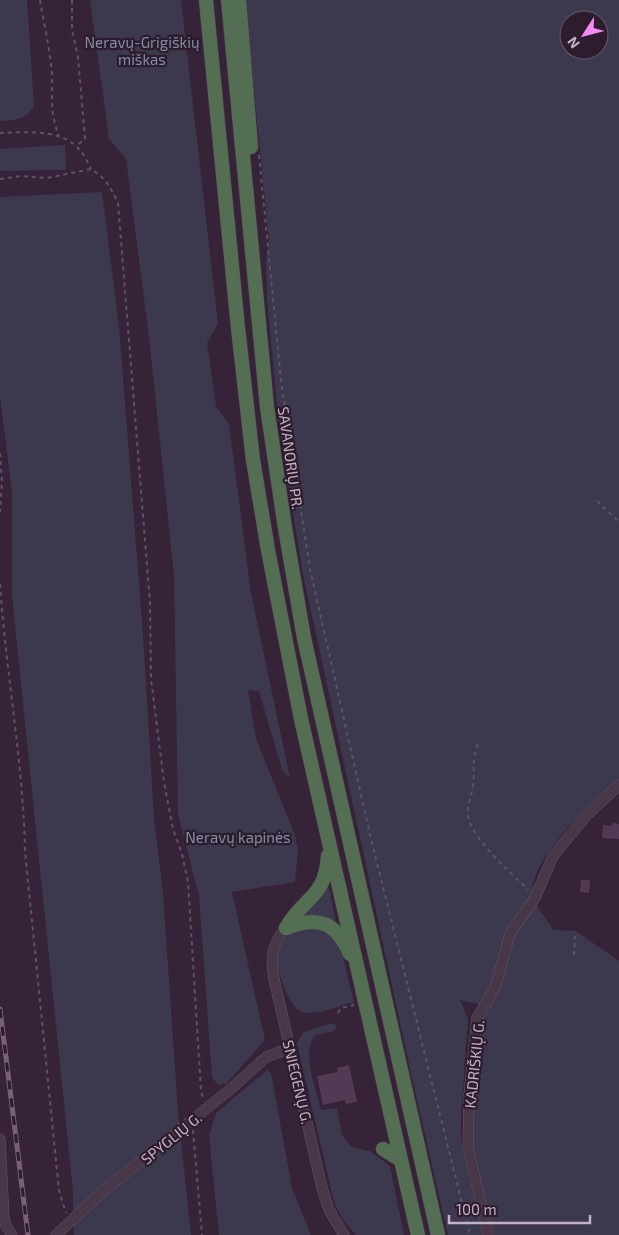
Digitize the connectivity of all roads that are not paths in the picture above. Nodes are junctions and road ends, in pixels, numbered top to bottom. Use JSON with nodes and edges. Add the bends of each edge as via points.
{"nodes":[{"id":1,"x":206,"y":0,"type":"edge"},
{"id":2,"x":228,"y":0,"type":"edge"},
{"id":3,"x":239,"y":0,"type":"edge"},
{"id":4,"x":267,"y":407,"type":"junction"},
{"id":5,"x":619,"y":785,"type":"edge"},
{"id":6,"x":328,"y":839,"type":"junction"},
{"id":7,"x":286,"y":928,"type":"junction"},
{"id":8,"x":359,"y":974,"type":"junction"},
{"id":9,"x":290,"y":1048,"type":"junction"},
{"id":10,"x":0,"y":1139,"type":"edge"},
{"id":11,"x":383,"y":1149,"type":"dead end"},
{"id":12,"x":401,"y":1160,"type":"junction"},
{"id":13,"x":2,"y":1217,"type":"edge"},
{"id":14,"x":12,"y":1235,"type":"edge"},
{"id":15,"x":56,"y":1235,"type":"edge"},
{"id":16,"x":344,"y":1235,"type":"edge"},
{"id":17,"x":418,"y":1235,"type":"edge"},
{"id":18,"x":438,"y":1235,"type":"edge"},
{"id":19,"x":488,"y":1235,"type":"edge"}],
"edges":[{"from":1,"to":6,"type":"highway","via":[[253,460],[301,719]]},
{"from":2,"to":4,"type":"highway","name":"SAVANORIŲ PR."},
{"from":3,"to":4,"type":"highway","via":[[254,175]]},
{"from":4,"to":18,"type":"highway","name":"SAVANORIŲ PR.","via":[[304,638]]},
{"from":5,"to":19,"type":"street","name":"KADRIŠKIŲ G.","via":[[586,816],[553,856],[535,898],[510,934],[495,988],[477,1018],[468,1147]]},
{"from":6,"to":7,"type":"highway","via":[[326,875],[320,888]]},
{"from":6,"to":8,"type":"highway"},
{"from":7,"to":8,"type":"highway","via":[[310,920],[336,930]]},
{"from":7,"to":9,"type":"street","name":"SNIEGENŲ G.","via":[[276,939],[271,964]]},
{"from":8,"to":12,"type":"highway"},
{"from":9,"to":15,"type":"street","name":"SPYGLIŲ G.","via":[[266,1057],[102,1192]]},
{"from":9,"to":16,"type":"street","name":"SNIEGENŲ G.","via":[[322,1188],[329,1210]]},
{"from":10,"to":13,"type":"street"},
{"from":11,"to":12,"type":"highway"},
{"from":12,"to":17,"type":"highway"},
{"from":13,"to":14,"type":"street"}]}
